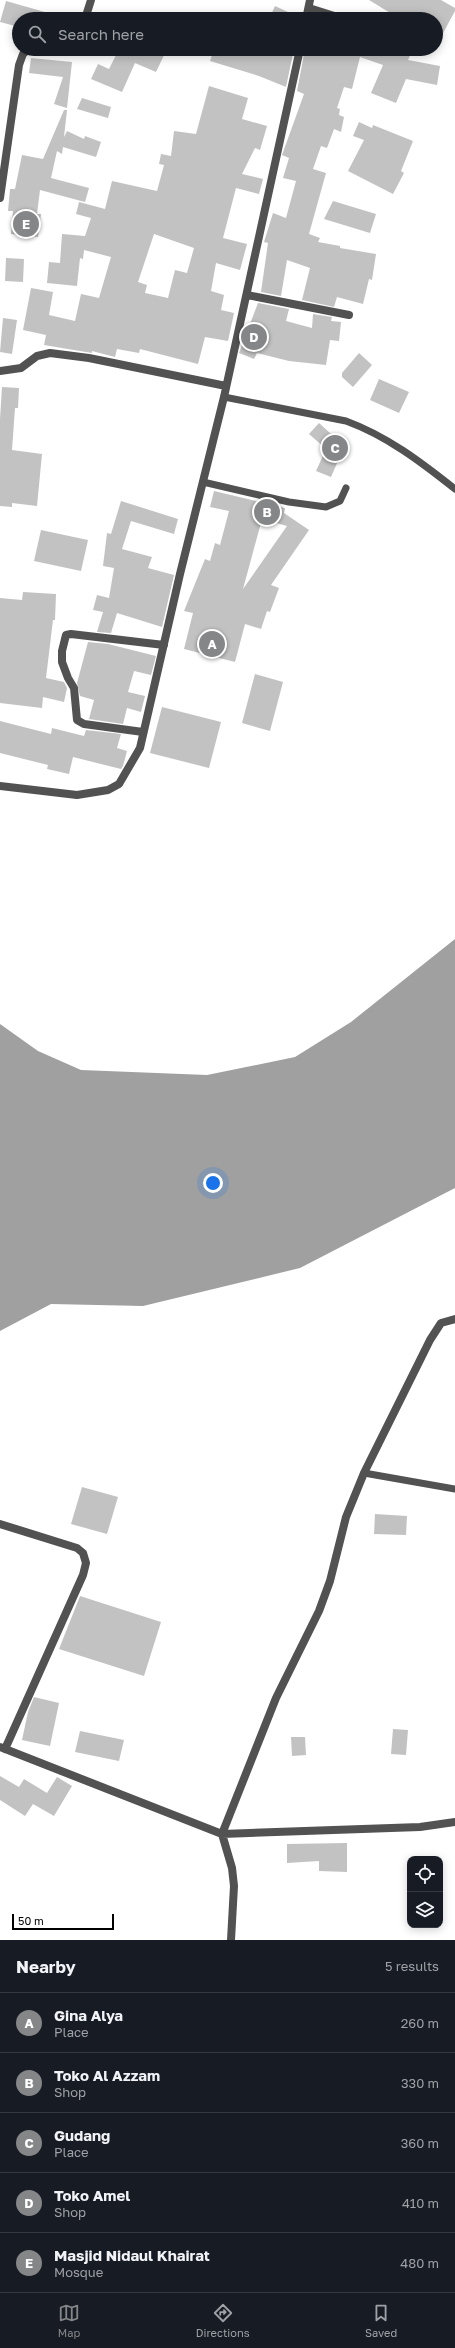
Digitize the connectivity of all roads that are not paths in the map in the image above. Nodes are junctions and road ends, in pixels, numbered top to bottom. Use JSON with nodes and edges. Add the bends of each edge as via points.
{"nodes":[{"id":1,"x":91,"y":0,"type":"edge"},
{"id":2,"x":310,"y":4,"type":"edge"},
{"id":3,"x":87,"y":12,"type":"edge"},
{"id":4,"x":328,"y":12,"type":"edge"},
{"id":5,"x":22,"y":56,"type":"edge"},
{"id":6,"x":298,"y":56,"type":"edge"},
{"id":7,"x":0,"y":198,"type":"edge"},
{"id":8,"x":247,"y":295,"type":"junction"},
{"id":9,"x":349,"y":315,"type":"dead end"},
{"id":10,"x":0,"y":371,"type":"edge"},
{"id":11,"x":226,"y":386,"type":"junction"},
{"id":12,"x":224,"y":397,"type":"junction"},
{"id":13,"x":203,"y":482,"type":"junction"},
{"id":14,"x":346,"y":488,"type":"dead end"},
{"id":15,"x":455,"y":489,"type":"edge"},
{"id":16,"x":164,"y":645,"type":"junction"},
{"id":17,"x":143,"y":732,"type":"junction"},
{"id":18,"x":0,"y":786,"type":"edge"},
{"id":19,"x":455,"y":1319,"type":"edge"},
{"id":20,"x":364,"y":1473,"type":"junction"},
{"id":21,"x":455,"y":1489,"type":"edge"},
{"id":22,"x":0,"y":1524,"type":"edge"},
{"id":23,"x":2,"y":1748,"type":"edge"},
{"id":24,"x":455,"y":1822,"type":"edge"},
{"id":25,"x":222,"y":1834,"type":"junction"},
{"id":26,"x":230,"y":1940,"type":"edge"}],
"edges":[{"from":1,"to":3,"type":"street"},
{"from":2,"to":4,"type":"street"},
{"from":5,"to":7,"type":"street","via":[[18,65]]},
{"from":6,"to":8,"type":"street"},
{"from":8,"to":9,"type":"street"},
{"from":8,"to":11,"type":"street"},
{"from":10,"to":11,"type":"street","via":[[21,368],[37,356],[50,353],[89,358]]},
{"from":11,"to":12,"type":"street"},
{"from":12,"to":13,"type":"street"},
{"from":12,"to":15,"type":"lane","via":[[346,421],[363,427],[418,459]]},
{"from":13,"to":14,"type":"lane","via":[[322,507],[333,506],[340,501]]},
{"from":13,"to":16,"type":"street"},
{"from":16,"to":17,"type":"street"},
{"from":16,"to":17,"type":"street","via":[[71,634],[66,635],[62,651],[62,662],[74,688],[77,720],[84,724]]},
{"from":17,"to":18,"type":"street","via":[[140,748],[129,770],[119,784],[108,790],[76,795]]},
{"from":19,"to":20,"type":"street","via":[[441,1323],[430,1340]]},
{"from":20,"to":21,"type":"lane"},
{"from":20,"to":25,"type":"street","via":[[346,1517],[330,1581],[319,1611],[276,1698]]},
{"from":22,"to":23,"type":"street","via":[[77,1548],[83,1553],[86,1563],[76,1591]]},
{"from":23,"to":25,"type":"street"},
{"from":24,"to":25,"type":"street","via":[[420,1827]]},
{"from":25,"to":26,"type":"street","via":[[232,1868],[234,1886]]}]}
